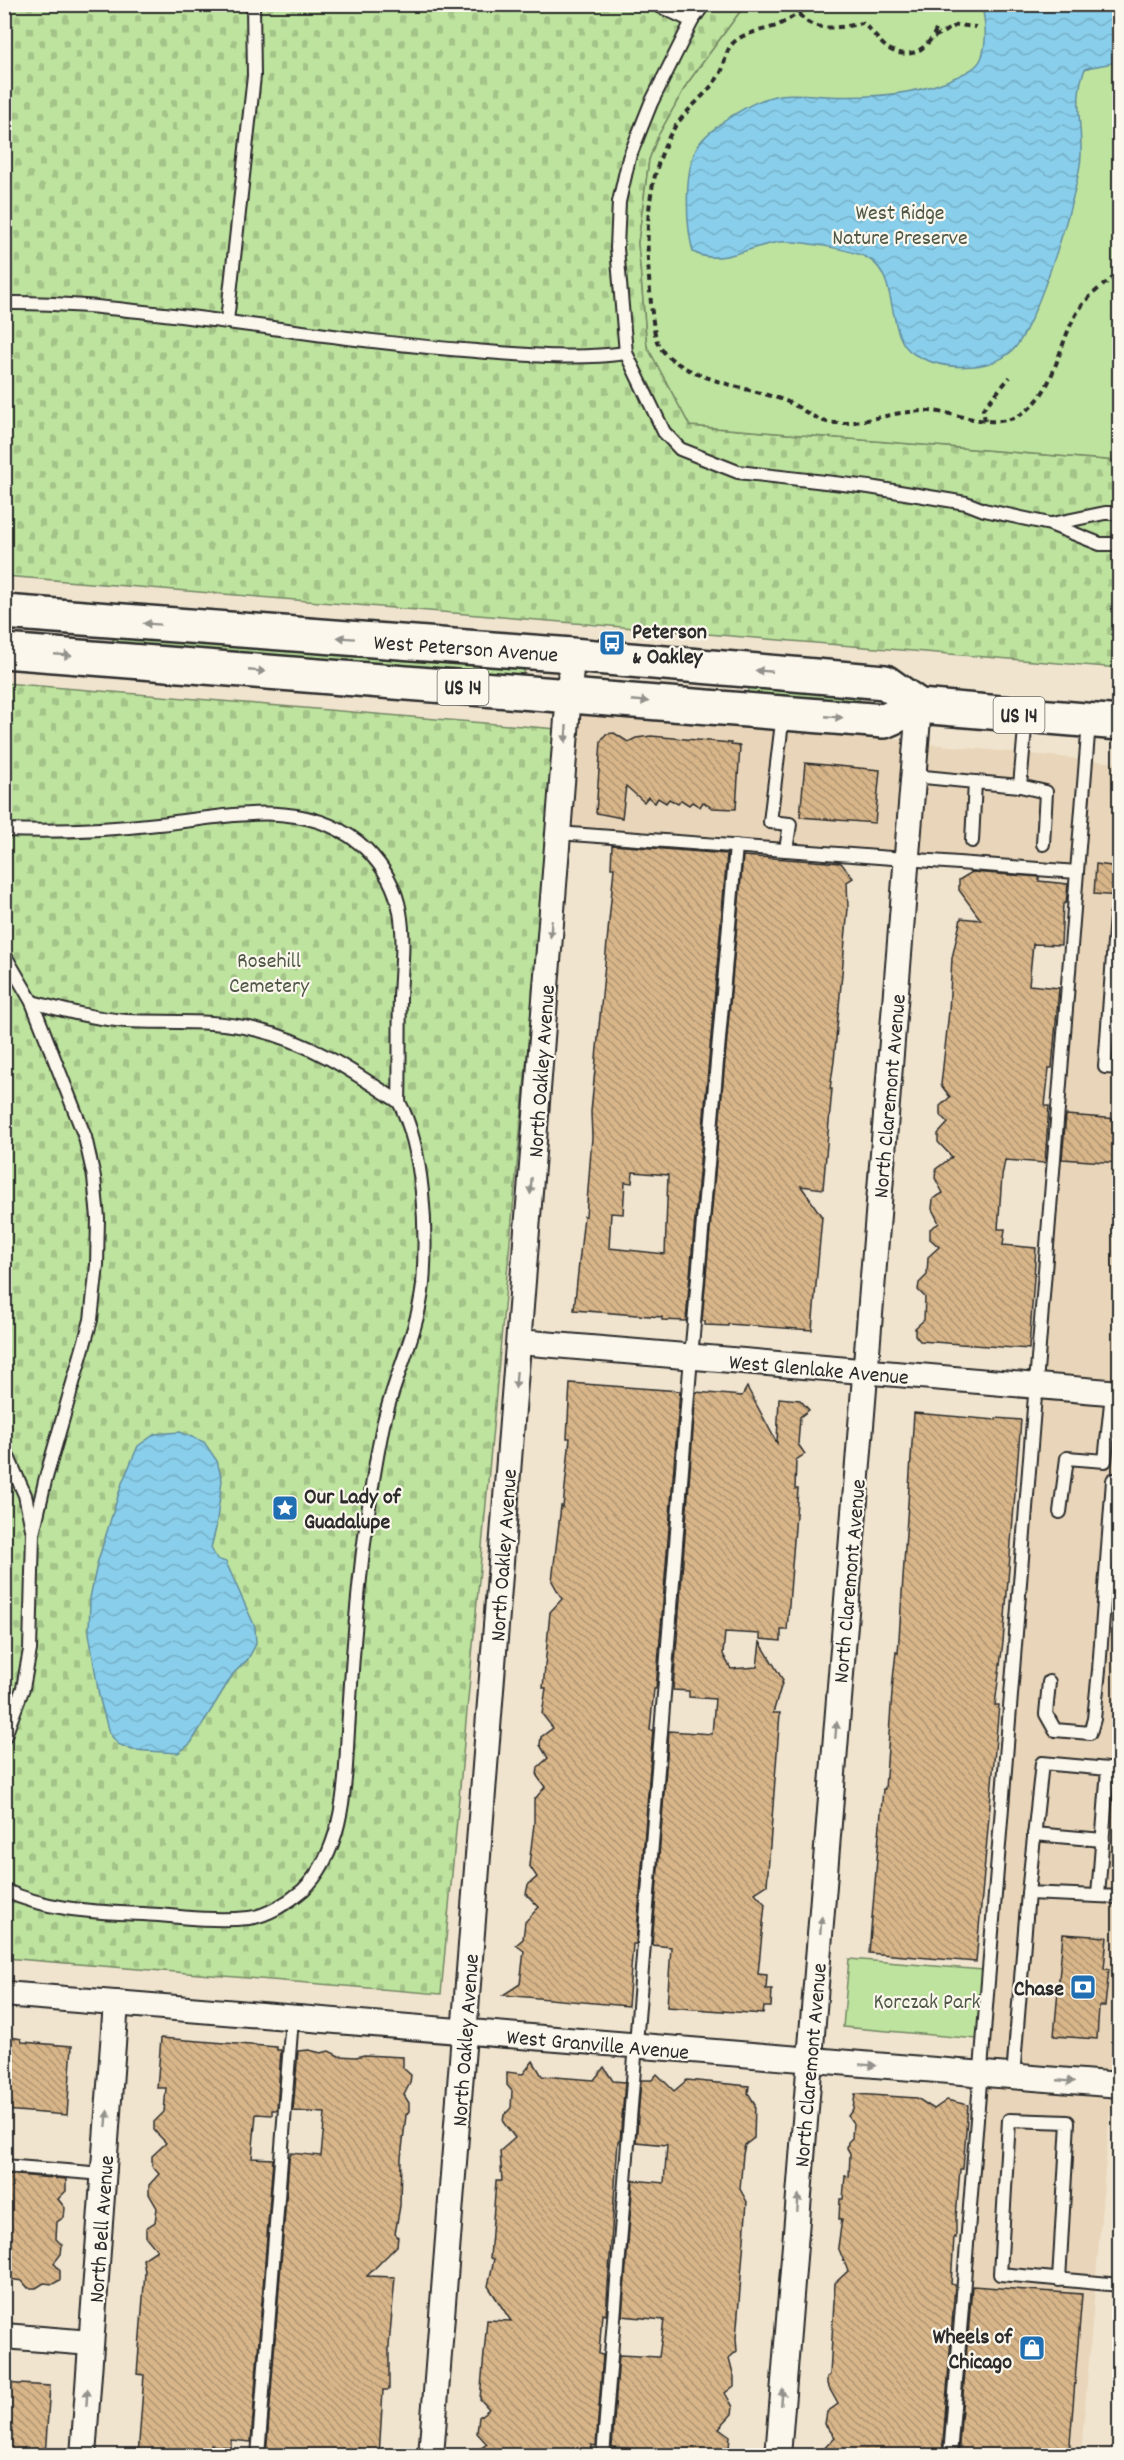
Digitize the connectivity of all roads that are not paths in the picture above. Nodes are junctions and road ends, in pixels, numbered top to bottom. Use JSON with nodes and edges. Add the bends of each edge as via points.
{"nodes":[{"id":1,"x":253,"y":4,"type":"edge"},
{"id":2,"x":655,"y":4,"type":"edge"},
{"id":3,"x":704,"y":4,"type":"edge"},
{"id":4,"x":692,"y":21,"type":"junction"},
{"id":5,"x":4,"y":303,"type":"edge"},
{"id":6,"x":227,"y":321,"type":"junction"},
{"id":7,"x":626,"y":353,"type":"junction"},
{"id":8,"x":1119,"y":513,"type":"edge"},
{"id":9,"x":1050,"y":524,"type":"junction"},
{"id":10,"x":1119,"y":544,"type":"edge"},
{"id":11,"x":4,"y":612,"type":"edge"},
{"id":12,"x":4,"y":651,"type":"edge"},
{"id":13,"x":572,"y":655,"type":"junction"},
{"id":14,"x":569,"y":696,"type":"junction"},
{"id":15,"x":919,"y":706,"type":"junction"},
{"id":16,"x":783,"y":713,"type":"junction"},
{"id":17,"x":1026,"y":716,"type":"junction"},
{"id":18,"x":1104,"y":722,"type":"edge"},
{"id":19,"x":914,"y":776,"type":"junction"},
{"id":20,"x":975,"y":782,"type":"junction"},
{"id":21,"x":1020,"y":786,"type":"junction"},
{"id":22,"x":4,"y":830,"type":"edge"},
{"id":23,"x":558,"y":833,"type":"junction"},
{"id":24,"x":972,"y":841,"type":"dead end"},
{"id":25,"x":1043,"y":844,"type":"dead end"},
{"id":26,"x":736,"y":846,"type":"junction"},
{"id":27,"x":786,"y":850,"type":"junction"},
{"id":28,"x":907,"y":859,"type":"junction"},
{"id":29,"x":1077,"y":872,"type":"junction"},
{"id":30,"x":1116,"y":915,"type":"dead end"},
{"id":31,"x":4,"y":954,"type":"edge"},
{"id":32,"x":32,"y":1002,"type":"junction"},
{"id":33,"x":1119,"y":1068,"type":"edge"},
{"id":34,"x":399,"y":1102,"type":"junction"},
{"id":35,"x":519,"y":1342,"type":"junction"},
{"id":36,"x":691,"y":1357,"type":"junction"},
{"id":37,"x":865,"y":1372,"type":"junction"},
{"id":38,"x":1036,"y":1386,"type":"junction"},
{"id":39,"x":1116,"y":1393,"type":"edge"},
{"id":40,"x":4,"y":1448,"type":"edge"},
{"id":41,"x":1105,"y":1461,"type":"junction"},
{"id":42,"x":1116,"y":1481,"type":"edge"},
{"id":43,"x":1060,"y":1512,"type":"dead end"},
{"id":44,"x":33,"y":1534,"type":"junction"},
{"id":45,"x":1049,"y":1682,"type":"dead end"},
{"id":46,"x":4,"y":1738,"type":"edge"},
{"id":47,"x":1034,"y":1834,"type":"junction"},
{"id":48,"x":1102,"y":1840,"type":"junction"},
{"id":49,"x":4,"y":1890,"type":"edge"},
{"id":50,"x":1028,"y":1893,"type":"junction"},
{"id":51,"x":1098,"y":1896,"type":"junction"},
{"id":52,"x":1119,"y":1897,"type":"edge"},
{"id":53,"x":4,"y":1994,"type":"edge"},
{"id":54,"x":116,"y":2003,"type":"junction"},
{"id":55,"x":292,"y":2018,"type":"junction"},
{"id":56,"x":464,"y":2032,"type":"junction"},
{"id":57,"x":635,"y":2046,"type":"junction"},
{"id":58,"x":810,"y":2060,"type":"junction"},
{"id":59,"x":981,"y":2074,"type":"junction"},
{"id":60,"x":1013,"y":2077,"type":"junction"},
{"id":61,"x":1119,"y":2085,"type":"edge"},
{"id":62,"x":4,"y":2166,"type":"edge"},
{"id":63,"x":104,"y":2174,"type":"junction"},
{"id":64,"x":1059,"y":2280,"type":"junction"},
{"id":65,"x":1119,"y":2285,"type":"edge"},
{"id":66,"x":4,"y":2336,"type":"edge"},
{"id":67,"x":91,"y":2343,"type":"junction"},
{"id":68,"x":83,"y":2456,"type":"edge"},
{"id":69,"x":258,"y":2456,"type":"edge"},
{"id":70,"x":431,"y":2456,"type":"edge"},
{"id":71,"x":603,"y":2456,"type":"edge"},
{"id":72,"x":778,"y":2456,"type":"edge"},
{"id":73,"x":950,"y":2456,"type":"edge"}],
"edges":[{"from":1,"to":6,"type":"lane","via":[[254,76]]},
{"from":2,"to":4,"type":"lane"},
{"from":3,"to":4,"type":"lane"},
{"from":4,"to":7,"type":"lane","via":[[633,147],[619,202],[617,248]]},
{"from":5,"to":6,"type":"lane","via":[[101,307]]},
{"from":6,"to":7,"type":"lane","via":[[407,346],[544,356]]},
{"from":7,"to":9,"type":"lane","via":[[673,444],[707,460],[738,472],[966,502],[984,510]]},
{"from":8,"to":9,"type":"lane"},
{"from":9,"to":10,"type":"lane","via":[[1100,544]]},
{"from":13,"to":11,"type":"main road","name":"West Peterson Avenue","number":"US 14","one_way":true},
{"from":12,"to":14,"type":"main road","name":"West Peterson Avenue","number":"US 14","one_way":true},
{"from":13,"to":14,"type":"street","name":"North Oakley Avenue"},
{"from":15,"to":13,"type":"main road","name":"West Peterson Avenue","number":"US 14","one_way":true,"via":[[885,682]]},
{"from":14,"to":16,"type":"main road","name":"West Peterson Avenue","number":"US 14","one_way":true},
{"from":14,"to":23,"type":"street","name":"North Oakley Avenue","one_way":true},
{"from":16,"to":15,"type":"main road","name":"West Peterson Avenue","number":"US 14","one_way":true,"via":[[884,721]]},
{"from":15,"to":17,"type":"main road","name":"West Peterson Avenue","number":"US 14"},
{"from":15,"to":19,"type":"street","name":"North Claremont Avenue"},
{"from":16,"to":27,"type":"lane","via":[[770,822],[790,824]]},
{"from":17,"to":18,"type":"main road","name":"West Peterson Avenue","number":"US 14"},
{"from":17,"to":21,"type":"lane"},
{"from":18,"to":29,"type":"lane"},
{"from":19,"to":20,"type":"lane"},
{"from":19,"to":28,"type":"street","name":"North Claremont Avenue"},
{"from":20,"to":21,"type":"lane"},
{"from":20,"to":24,"type":"lane"},
{"from":21,"to":25,"type":"lane","via":[[1046,792]]},
{"from":22,"to":34,"type":"lane","via":[[95,830],[281,814],[333,825],[357,840],[376,859],[392,884],[400,911]]},
{"from":23,"to":26,"type":"lane"},
{"from":23,"to":35,"type":"street","name":"North Oakley Avenue","one_way":true},
{"from":26,"to":27,"type":"lane"},
{"from":26,"to":36,"type":"lane"},
{"from":27,"to":28,"type":"lane"},
{"from":28,"to":29,"type":"lane"},
{"from":28,"to":37,"type":"street","name":"North Claremont Avenue"},
{"from":29,"to":38,"type":"lane"},
{"from":30,"to":33,"type":"lane","via":[[1105,1067]]},
{"from":31,"to":32,"type":"lane"},
{"from":32,"to":34,"type":"lane","via":[[90,1016],[229,1024],[259,1030],[340,1063]]},
{"from":32,"to":44,"type":"lane","via":[[85,1137],[98,1218],[91,1320]]},
{"from":34,"to":49,"type":"lane","via":[[409,1121],[418,1175],[424,1254],[422,1286],[418,1313],[387,1409],[375,1463],[362,1555],[341,1811],[321,1866],[303,1889],[280,1906],[251,1918],[207,1919],[70,1909]]},
{"from":35,"to":36,"type":"street","name":"West Glenlake Avenue"},
{"from":35,"to":56,"type":"street","name":"North Oakley Avenue","one_way":true},
{"from":36,"to":37,"type":"street","name":"West Glenlake Avenue"},
{"from":36,"to":57,"type":"lane"},
{"from":37,"to":38,"type":"street","name":"West Glenlake Avenue"},
{"from":58,"to":37,"type":"street","name":"North Claremont Avenue","one_way":true},
{"from":38,"to":39,"type":"street","name":"West Glenlake Avenue"},
{"from":38,"to":59,"type":"lane"},
{"from":39,"to":41,"type":"lane"},
{"from":40,"to":44,"type":"lane","via":[[25,1495]]},
{"from":41,"to":42,"type":"lane"},
{"from":41,"to":43,"type":"lane","via":[[1067,1458]]},
{"from":42,"to":45,"type":"lane","via":[[1090,1733],[1055,1730],[1046,1714]]},
{"from":44,"to":46,"type":"lane","via":[[30,1650],[23,1688]]},
{"from":47,"to":48,"type":"lane"},
{"from":47,"to":48,"type":"lane","via":[[1042,1763],[1108,1769]]},
{"from":47,"to":50,"type":"lane"},
{"from":48,"to":51,"type":"lane"},
{"from":50,"to":51,"type":"lane"},
{"from":50,"to":60,"type":"lane"},
{"from":51,"to":52,"type":"lane"},
{"from":53,"to":54,"type":"street","name":"West Granville Avenue"},
{"from":54,"to":55,"type":"street","name":"West Granville Avenue"},
{"from":63,"to":54,"type":"street","name":"North Bell Avenue","one_way":true},
{"from":55,"to":56,"type":"street","name":"West Granville Avenue"},
{"from":55,"to":69,"type":"lane"},
{"from":56,"to":57,"type":"street","name":"West Granville Avenue"},
{"from":56,"to":70,"type":"street","name":"North Oakley Avenue"},
{"from":57,"to":58,"type":"street","name":"West Granville Avenue"},
{"from":57,"to":71,"type":"lane"},
{"from":58,"to":59,"type":"street","name":"West Granville Avenue","one_way":true},
{"from":72,"to":58,"type":"street","name":"North Claremont Avenue","one_way":true},
{"from":59,"to":60,"type":"street","name":"West Granville Avenue"},
{"from":59,"to":73,"type":"lane"},
{"from":60,"to":61,"type":"street","name":"West Granville Avenue","one_way":true},
{"from":62,"to":63,"type":"lane"},
{"from":63,"to":67,"type":"street","name":"North Bell Avenue"},
{"from":64,"to":64,"type":"lane","via":[[1068,2122],[1009,2120],[1000,2274]]},
{"from":64,"to":65,"type":"lane"},
{"from":66,"to":67,"type":"street"},
{"from":68,"to":67,"type":"street","name":"North Bell Avenue","one_way":true}]}
